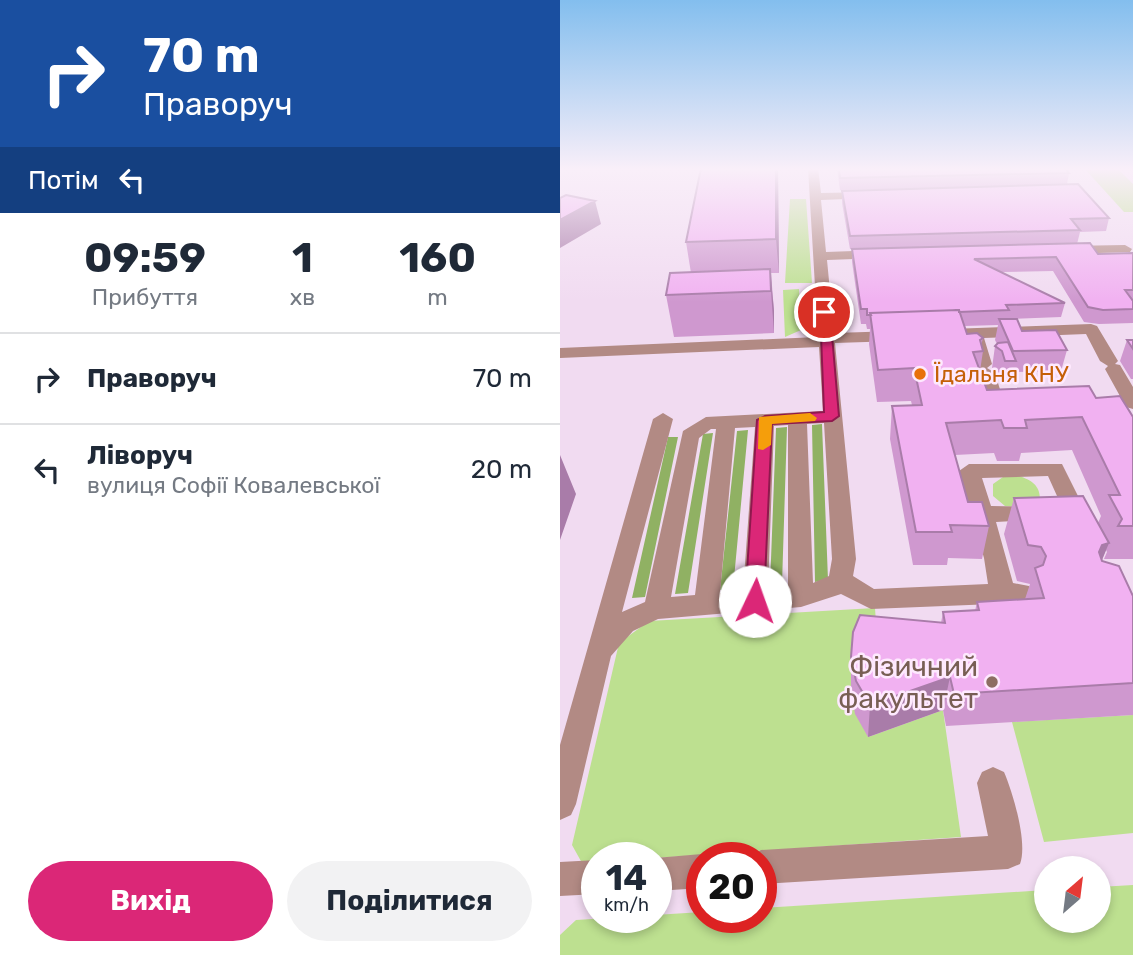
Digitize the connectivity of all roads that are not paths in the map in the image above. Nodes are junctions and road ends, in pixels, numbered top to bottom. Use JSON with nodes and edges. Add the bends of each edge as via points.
{"nodes":[{"id":1,"x":816,"y":213,"type":"edge"},
{"id":2,"x":1125,"y":249,"type":"dead end"},
{"id":3,"x":1047,"y":253,"type":"edge"},
{"id":4,"x":892,"y":254,"type":"edge"},
{"id":5,"x":820,"y":256,"type":"junction"},
{"id":6,"x":974,"y":333,"type":"junction"},
{"id":7,"x":826,"y":340,"type":"junction"},
{"id":8,"x":560,"y":353,"type":"edge"},
{"id":9,"x":993,"y":396,"type":"edge"},
{"id":10,"x":1133,"y":403,"type":"edge"},
{"id":11,"x":832,"y":416,"type":"junction"},
{"id":12,"x":797,"y":418,"type":"junction"},
{"id":13,"x":663,"y":419,"type":"dead end"},
{"id":14,"x":765,"y":420,"type":"junction"},
{"id":15,"x":726,"y":422,"type":"junction"},
{"id":16,"x":983,"y":514,"type":"junction"},
{"id":17,"x":840,"y":581,"type":"junction"},
{"id":18,"x":801,"y":597,"type":"junction"},
{"id":19,"x":755,"y":601,"type":"junction"},
{"id":20,"x":706,"y":605,"type":"junction"},
{"id":21,"x":656,"y":609,"type":"junction"},
{"id":22,"x":599,"y":651,"type":"junction"},
{"id":23,"x":993,"y":783,"type":"dead end"},
{"id":24,"x":560,"y":804,"type":"edge"},
{"id":25,"x":777,"y":866,"type":"edge"},
{"id":26,"x":581,"y":878,"type":"edge"},
{"id":27,"x":560,"y":879,"type":"edge"}],
"edges":[{"from":1,"to":5,"type":"street"},
{"from":2,"to":3,"type":"street"},
{"from":4,"to":5,"type":"street"},
{"from":5,"to":7,"type":"street"},
{"from":6,"to":7,"type":"street"},
{"from":6,"to":9,"type":"street"},
{"from":6,"to":10,"type":"street","via":[[1091,329]]},
{"from":7,"to":8,"type":"street"},
{"from":7,"to":11,"type":"street"},
{"from":11,"to":12,"type":"street"},
{"from":11,"to":17,"type":"street","via":[[845,559]]},
{"from":12,"to":14,"type":"street"},
{"from":12,"to":18,"type":"street"},
{"from":13,"to":22,"type":"street"},
{"from":14,"to":15,"type":"street"},
{"from":14,"to":19,"type":"street"},
{"from":15,"to":20,"type":"street"},
{"from":15,"to":21,"type":"street","via":[[706,423],[690,436]]},
{"from":16,"to":16,"type":"street","via":[[1079,522],[1055,469],[969,471]]},
{"from":16,"to":17,"type":"street","via":[[994,555],[1012,593],[871,599]]},
{"from":17,"to":18,"type":"street"},
{"from":18,"to":19,"type":"street"},
{"from":19,"to":20,"type":"street"},
{"from":20,"to":21,"type":"street"},
{"from":21,"to":22,"type":"street","via":[[624,623]]},
{"from":22,"to":24,"type":"street"},
{"from":23,"to":25,"type":"street","via":[[1008,852]]},
{"from":26,"to":27,"type":"street"}]}
